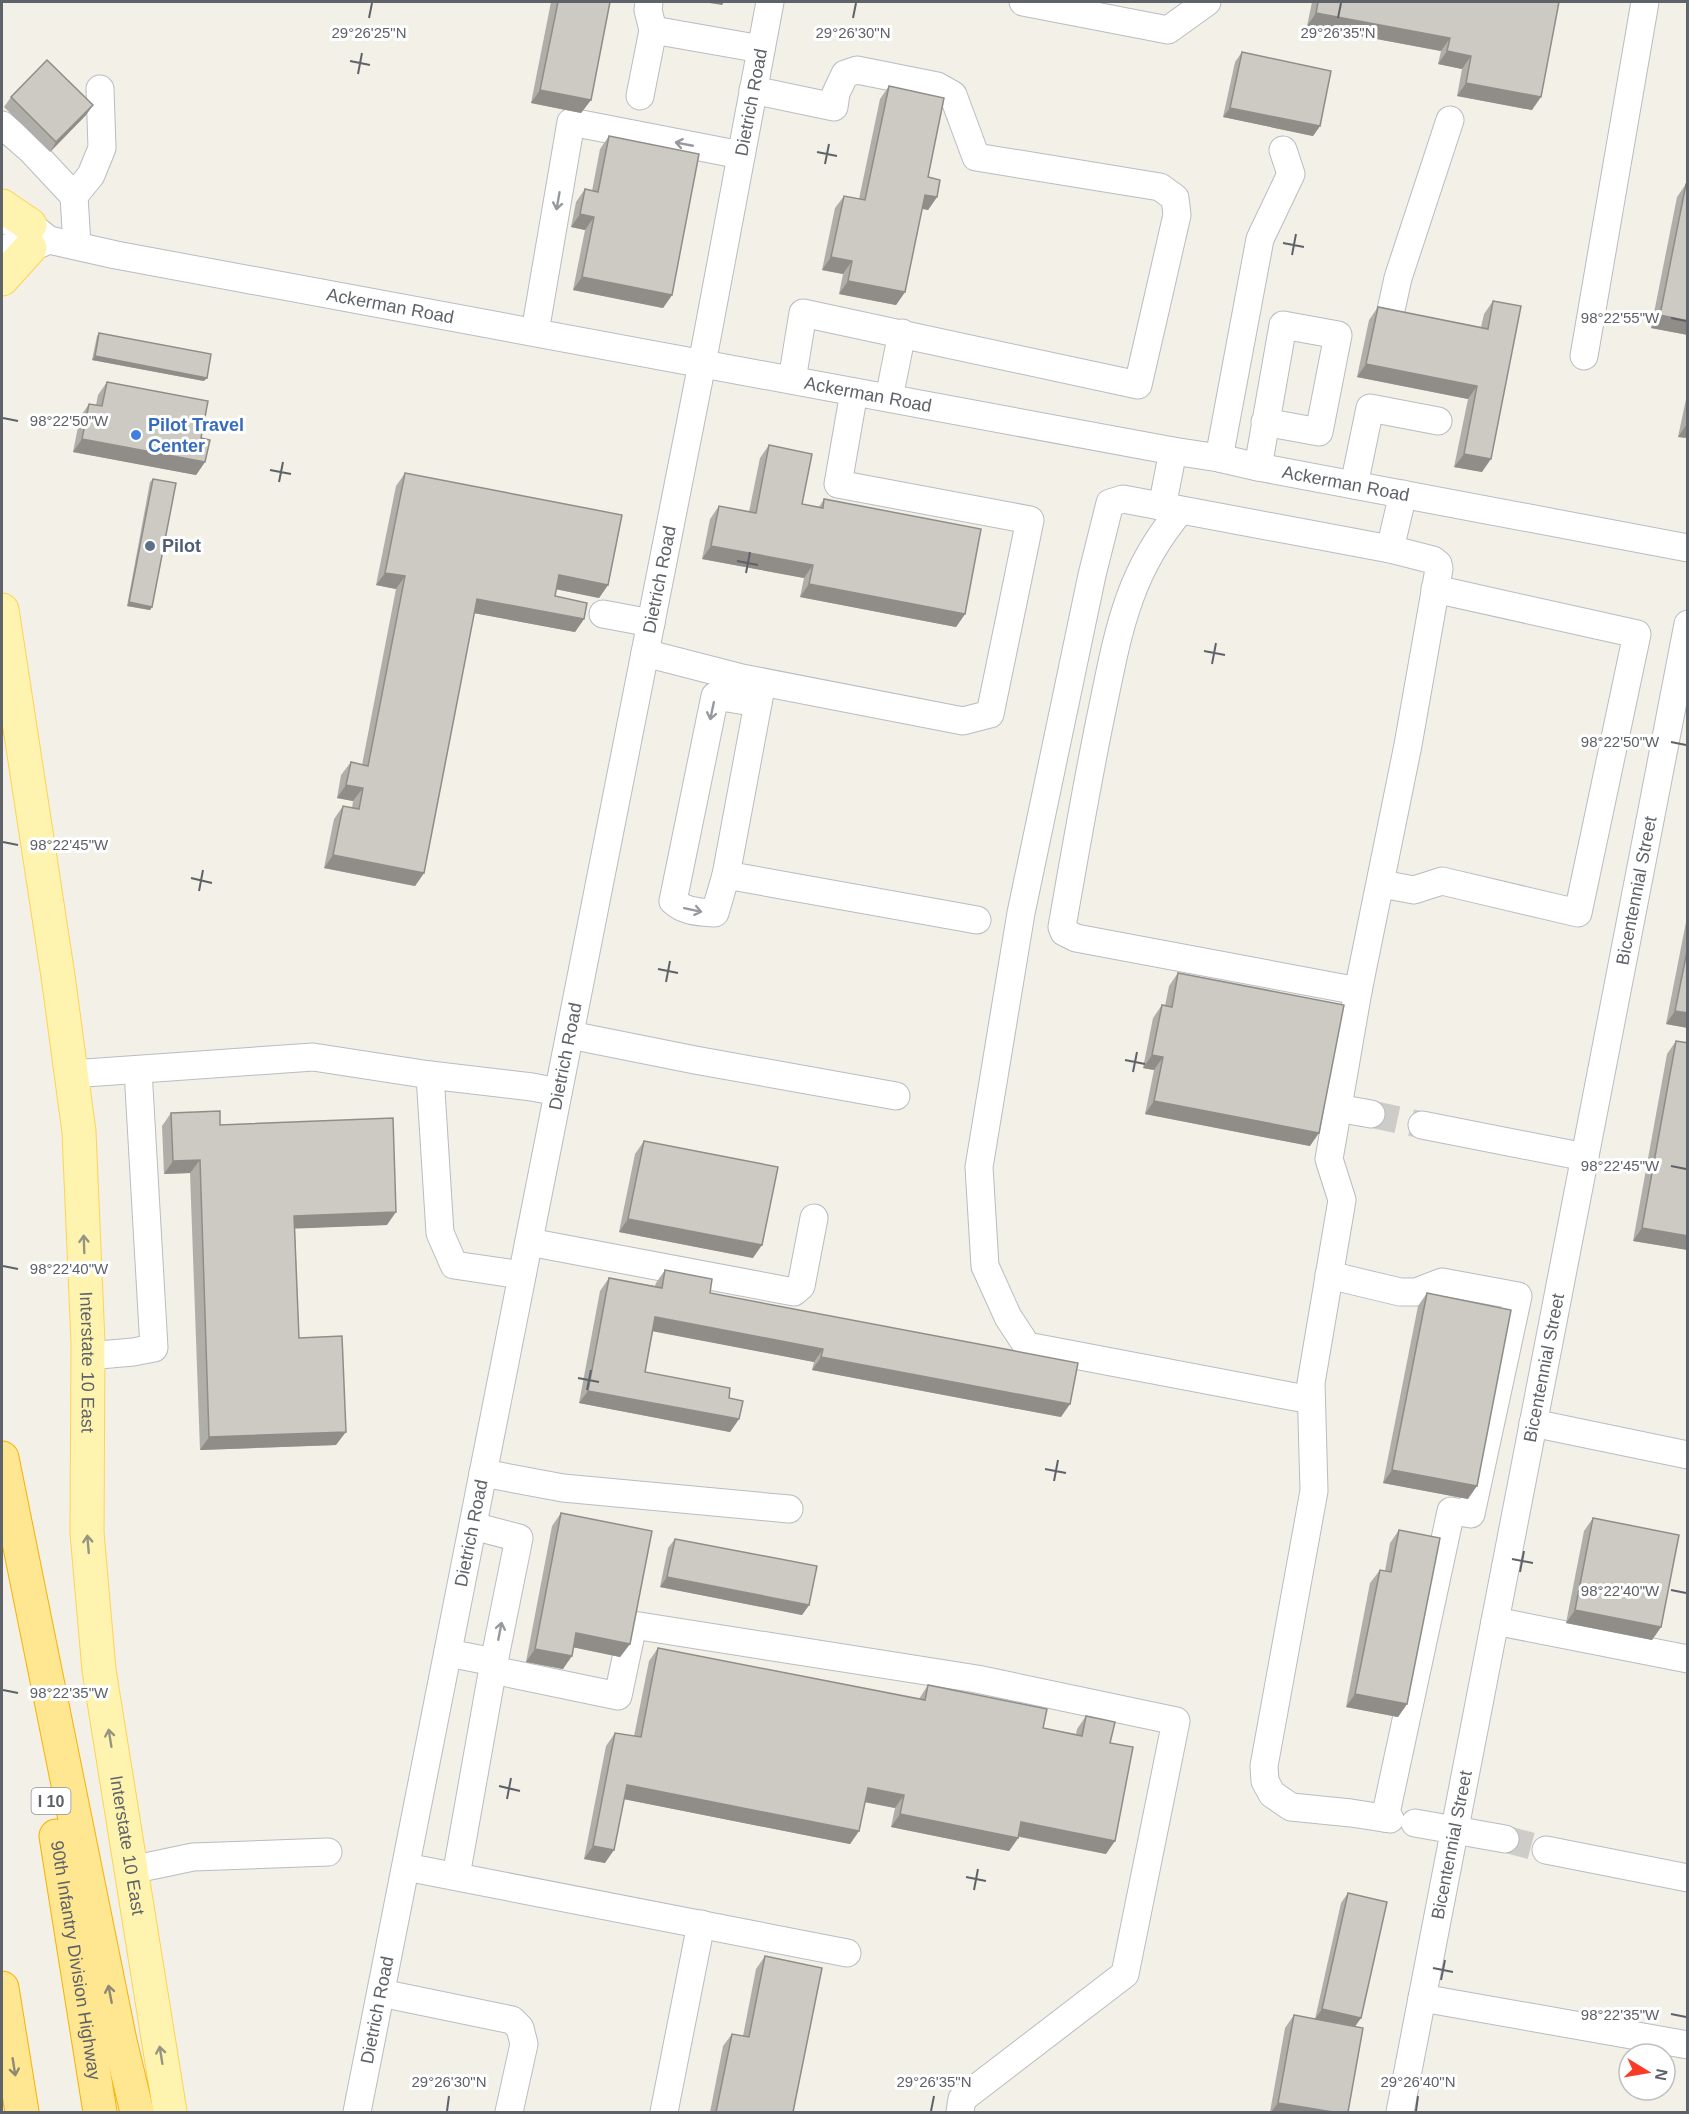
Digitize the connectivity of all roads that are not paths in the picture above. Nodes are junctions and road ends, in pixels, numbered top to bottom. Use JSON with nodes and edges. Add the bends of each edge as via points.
{"nodes":[{"id":1,"x":649,"y":2,"type":"edge"},
{"id":2,"x":770,"y":2,"type":"edge"},
{"id":3,"x":1023,"y":2,"type":"edge"},
{"id":4,"x":1207,"y":2,"type":"edge"},
{"id":5,"x":1645,"y":2,"type":"edge"},
{"id":6,"x":653,"y":30,"type":"junction"},
{"id":7,"x":761,"y":49,"type":"junction"},
{"id":8,"x":100,"y":89,"type":"dead end"},
{"id":9,"x":753,"y":90,"type":"junction"},
{"id":10,"x":640,"y":96,"type":"dead end"},
{"id":11,"x":1450,"y":120,"type":"dead end"},
{"id":12,"x":2,"y":125,"type":"edge"},
{"id":13,"x":1283,"y":150,"type":"dead end"},
{"id":14,"x":741,"y":155,"type":"junction"},
{"id":15,"x":74,"y":196,"type":"junction"},
{"id":16,"x":2,"y":206,"type":"edge"},
{"id":17,"x":22,"y":236,"type":"edge"},
{"id":18,"x":77,"y":245,"type":"junction"},
{"id":19,"x":2,"y":279,"type":"edge"},
{"id":20,"x":1388,"y":324,"type":"edge"},
{"id":21,"x":535,"y":332,"type":"junction"},
{"id":22,"x":902,"y":333,"type":"junction"},
{"id":23,"x":1584,"y":356,"type":"dead end"},
{"id":24,"x":702,"y":364,"type":"junction"},
{"id":25,"x":792,"y":380,"type":"junction"},
{"id":26,"x":1376,"y":381,"type":"edge"},
{"id":27,"x":854,"y":392,"type":"junction"},
{"id":28,"x":889,"y":398,"type":"junction"},
{"id":29,"x":1370,"y":408,"type":"junction"},
{"id":30,"x":1438,"y":421,"type":"dead end"},
{"id":31,"x":1265,"y":422,"type":"dead end"},
{"id":32,"x":1173,"y":451,"type":"junction"},
{"id":33,"x":1219,"y":458,"type":"junction"},
{"id":34,"x":1258,"y":467,"type":"junction"},
{"id":35,"x":1354,"y":485,"type":"junction"},
{"id":36,"x":1403,"y":495,"type":"junction"},
{"id":37,"x":1172,"y":509,"type":"junction"},
{"id":38,"x":1688,"y":548,"type":"edge"},
{"id":39,"x":1390,"y":549,"type":"junction"},
{"id":40,"x":1435,"y":589,"type":"junction"},
{"id":41,"x":2,"y":610,"type":"edge"},
{"id":42,"x":603,"y":614,"type":"dead end"},
{"id":43,"x":651,"y":623,"type":"junction"},
{"id":44,"x":1688,"y":624,"type":"edge"},
{"id":45,"x":645,"y":653,"type":"junction"},
{"id":46,"x":760,"y":692,"type":"junction"},
{"id":47,"x":726,"y":875,"type":"junction"},
{"id":48,"x":1381,"y":884,"type":"junction"},
{"id":49,"x":977,"y":920,"type":"dead end"},
{"id":50,"x":1358,"y":991,"type":"junction"},
{"id":51,"x":570,"y":1035,"type":"junction"},
{"id":52,"x":138,"y":1070,"type":"junction"},
{"id":53,"x":71,"y":1074,"type":"junction"},
{"id":54,"x":430,"y":1075,"type":"junction"},
{"id":55,"x":558,"y":1092,"type":"junction"},
{"id":56,"x":896,"y":1096,"type":"dead end"},
{"id":57,"x":1337,"y":1108,"type":"junction"},
{"id":58,"x":1371,"y":1114,"type":"tunnel mouth"},
{"id":59,"x":1422,"y":1125,"type":"tunnel mouth"},
{"id":60,"x":1585,"y":1157,"type":"junction"},
{"id":61,"x":814,"y":1218,"type":"dead end"},
{"id":62,"x":529,"y":1242,"type":"junction"},
{"id":63,"x":522,"y":1275,"type":"junction"},
{"id":64,"x":1329,"y":1275,"type":"junction"},
{"id":65,"x":88,"y":1356,"type":"junction"},
{"id":66,"x":1311,"y":1400,"type":"junction"},
{"id":67,"x":1533,"y":1423,"type":"junction"},
{"id":68,"x":1688,"y":1455,"type":"edge"},
{"id":69,"x":2,"y":1458,"type":"edge"},
{"id":70,"x":483,"y":1473,"type":"junction"},
{"id":71,"x":2,"y":1490,"type":"edge"},
{"id":72,"x":789,"y":1509,"type":"dead end"},
{"id":73,"x":473,"y":1526,"type":"junction"},
{"id":74,"x":1495,"y":1621,"type":"junction"},
{"id":75,"x":448,"y":1653,"type":"junction"},
{"id":76,"x":1688,"y":1659,"type":"edge"},
{"id":77,"x":493,"y":1666,"type":"junction"},
{"id":78,"x":1396,"y":1820,"type":"junction"},
{"id":79,"x":1455,"y":1830,"type":"junction"},
{"id":80,"x":1504,"y":1839,"type":"tunnel mouth"},
{"id":81,"x":1546,"y":1850,"type":"tunnel mouth"},
{"id":82,"x":328,"y":1852,"type":"dead end"},
{"id":83,"x":406,"y":1867,"type":"junction"},
{"id":84,"x":131,"y":1870,"type":"junction"},
{"id":85,"x":456,"y":1876,"type":"junction"},
{"id":86,"x":1688,"y":1878,"type":"edge"},
{"id":87,"x":701,"y":1924,"type":"junction"},
{"id":88,"x":848,"y":1953,"type":"dead end"},
{"id":89,"x":2,"y":1988,"type":"edge"},
{"id":90,"x":381,"y":1993,"type":"junction"},
{"id":91,"x":1422,"y":1998,"type":"junction"},
{"id":92,"x":1688,"y":2045,"type":"edge"},
{"id":93,"x":22,"y":2112,"type":"edge"},
{"id":94,"x":100,"y":2112,"type":"edge"},
{"id":95,"x":137,"y":2112,"type":"edge"},
{"id":96,"x":170,"y":2112,"type":"edge"},
{"id":97,"x":357,"y":2112,"type":"edge"},
{"id":98,"x":509,"y":2112,"type":"edge"},
{"id":99,"x":664,"y":2112,"type":"edge"},
{"id":100,"x":960,"y":2112,"type":"edge"},
{"id":101,"x":1400,"y":2112,"type":"edge"}],
"edges":[{"from":1,"to":6,"type":"street"},
{"from":2,"to":7,"type":"street","name":"Dietrich Road"},
{"from":3,"to":4,"type":"street","via":[[1168,30]]},
{"from":5,"to":23,"type":"street"},
{"from":6,"to":7,"type":"street"},
{"from":6,"to":10,"type":"street"},
{"from":7,"to":9,"type":"street","name":"Dietrich Road"},
{"from":8,"to":15,"type":"street","via":[[102,148],[91,175]]},
{"from":9,"to":14,"type":"street","name":"Dietrich Road"},
{"from":9,"to":22,"type":"street","via":[[834,108],[845,74],[857,70],[937,86],[953,95],[976,156],[1160,187],[1175,198],[1177,215],[1138,386]]},
{"from":11,"to":20,"type":"street","via":[[1398,278]]},
{"from":12,"to":15,"type":"street"},
{"from":13,"to":33,"type":"street","via":[[1291,174],[1260,238]]},
{"from":14,"to":21,"type":"street","one_way":true,"via":[[571,122]]},
{"from":14,"to":24,"type":"street","name":"Dietrich Road"},
{"from":15,"to":18,"type":"street"},
{"from":16,"to":17,"type":"main road"},
{"from":17,"to":18,"type":"street","name":"Ackerman Road"},
{"from":17,"to":19,"type":"main road"},
{"from":18,"to":21,"type":"street","name":"Ackerman Road"},
{"from":21,"to":24,"type":"street","name":"Ackerman Road"},
{"from":22,"to":25,"type":"street","via":[[803,313]]},
{"from":22,"to":28,"type":"street"},
{"from":24,"to":25,"type":"street","name":"Ackerman Road"},
{"from":24,"to":43,"type":"street","name":"Dietrich Road"},
{"from":25,"to":27,"type":"street","name":"Ackerman Road"},
{"from":26,"to":29,"type":"street"},
{"from":27,"to":28,"type":"street","name":"Ackerman Road"},
{"from":27,"to":46,"type":"street","via":[[838,484],[1030,520],[990,714],[963,721]]},
{"from":28,"to":32,"type":"street","name":"Ackerman Road"},
{"from":29,"to":30,"type":"street"},
{"from":29,"to":35,"type":"street"},
{"from":31,"to":34,"type":"street"},
{"from":32,"to":33,"type":"street","name":"Ackerman Road"},
{"from":32,"to":37,"type":"street"},
{"from":33,"to":34,"type":"street","name":"Ackerman Road"},
{"from":34,"to":35,"type":"street","name":"Ackerman Road"},
{"from":35,"to":36,"type":"street","name":"Ackerman Road"},
{"from":36,"to":38,"type":"street","name":"Ackerman Road"},
{"from":36,"to":39,"type":"street"},
{"from":37,"to":39,"type":"street"},
{"from":37,"to":50,"type":"street","via":[[1129,597],[1115,648],[1062,927],[1076,938]]},
{"from":37,"to":66,"type":"street","via":[[1123,499],[1110,504],[1103,524],[1021,913],[979,1167],[985,1266],[1008,1317],[1027,1346]]},
{"from":39,"to":40,"type":"street","via":[[1438,564]]},
{"from":40,"to":48,"type":"street"},
{"from":40,"to":48,"type":"street","via":[[1637,634],[1578,913],[1442,881],[1414,891]]},
{"from":41,"to":53,"type":"main road","name":"Interstate 10 East"},
{"from":42,"to":43,"type":"street"},
{"from":43,"to":45,"type":"street","name":"Dietrich Road"},
{"from":44,"to":60,"type":"street","name":"Bicentennial Street"},
{"from":45,"to":46,"type":"street"},
{"from":45,"to":51,"type":"street","name":"Dietrich Road"},
{"from":46,"to":47,"type":"street"},
{"from":46,"to":47,"type":"street","one_way":true,"via":[[716,696],[673,901],[694,911],[715,913]]},
{"from":47,"to":49,"type":"street"},
{"from":48,"to":50,"type":"street"},
{"from":50,"to":57,"type":"street"},
{"from":51,"to":55,"type":"street","name":"Dietrich Road"},
{"from":51,"to":56,"type":"street"},
{"from":52,"to":53,"type":"street"},
{"from":52,"to":54,"type":"street","via":[[313,1057]]},
{"from":52,"to":65,"type":"street","via":[[154,1348]]},
{"from":65,"to":53,"type":"main road","name":"Interstate 10 East","one_way":true,"via":[[80,1132]]},
{"from":54,"to":55,"type":"street"},
{"from":54,"to":63,"type":"street","via":[[440,1233],[454,1265]]},
{"from":55,"to":62,"type":"street","name":"Dietrich Road"},
{"from":57,"to":58,"type":"street"},
{"from":57,"to":64,"type":"street","via":[[1329,1159],[1342,1200]]},
{"from":59,"to":60,"type":"street"},
{"from":60,"to":67,"type":"street","name":"Bicentennial Street"},
{"from":61,"to":62,"type":"street","via":[[801,1286],[794,1292]]},
{"from":62,"to":63,"type":"street","name":"Dietrich Road"},
{"from":63,"to":70,"type":"street","name":"Dietrich Road"},
{"from":64,"to":66,"type":"street"},
{"from":64,"to":78,"type":"street","via":[[1400,1292],[1416,1292],[1442,1282],[1518,1296],[1471,1514],[1451,1511]]},
{"from":84,"to":65,"type":"main road","name":"Interstate 10 East","one_way":true,"via":[[99,1670],[87,1533]]},
{"from":66,"to":78,"type":"street","via":[[1314,1491],[1264,1781],[1272,1794],[1291,1807]]},
{"from":67,"to":68,"type":"street"},
{"from":67,"to":74,"type":"street","name":"Bicentennial Street"},
{"from":95,"to":69,"type":"highway","one_way":true},
{"from":70,"to":72,"type":"street","via":[[563,1488]]},
{"from":70,"to":73,"type":"street","name":"Dietrich Road"},
{"from":71,"to":94,"type":"highway","name":"90th Infantry Division Highway","number":"I 10"},
{"from":73,"to":75,"type":"street","name":"Dietrich Road"},
{"from":77,"to":73,"type":"street","one_way":true,"via":[[519,1538]]},
{"from":74,"to":76,"type":"street"},
{"from":74,"to":79,"type":"street","name":"Bicentennial Street"},
{"from":75,"to":77,"type":"street"},
{"from":75,"to":83,"type":"street","name":"Dietrich Road"},
{"from":77,"to":85,"type":"street"},
{"from":77,"to":100,"type":"street","via":[[618,1695],[633,1625],[977,1679],[1176,1721],[1125,1974],[962,2099]]},
{"from":78,"to":79,"type":"street"},
{"from":79,"to":80,"type":"street"},
{"from":79,"to":91,"type":"street","name":"Bicentennial Street"},
{"from":81,"to":86,"type":"street"},
{"from":82,"to":84,"type":"street","via":[[193,1857]]},
{"from":83,"to":85,"type":"street"},
{"from":83,"to":90,"type":"street","name":"Dietrich Road"},
{"from":96,"to":84,"type":"main road","name":"Interstate 10 East","one_way":true},
{"from":85,"to":87,"type":"street"},
{"from":87,"to":88,"type":"street"},
{"from":87,"to":99,"type":"street"},
{"from":89,"to":93,"type":"highway","one_way":true},
{"from":90,"to":97,"type":"street","name":"Dietrich Road"},
{"from":90,"to":98,"type":"street","via":[[512,2020],[520,2028],[524,2044]]},
{"from":91,"to":92,"type":"street"},
{"from":91,"to":101,"type":"street","name":"Bicentennial Street"}]}
